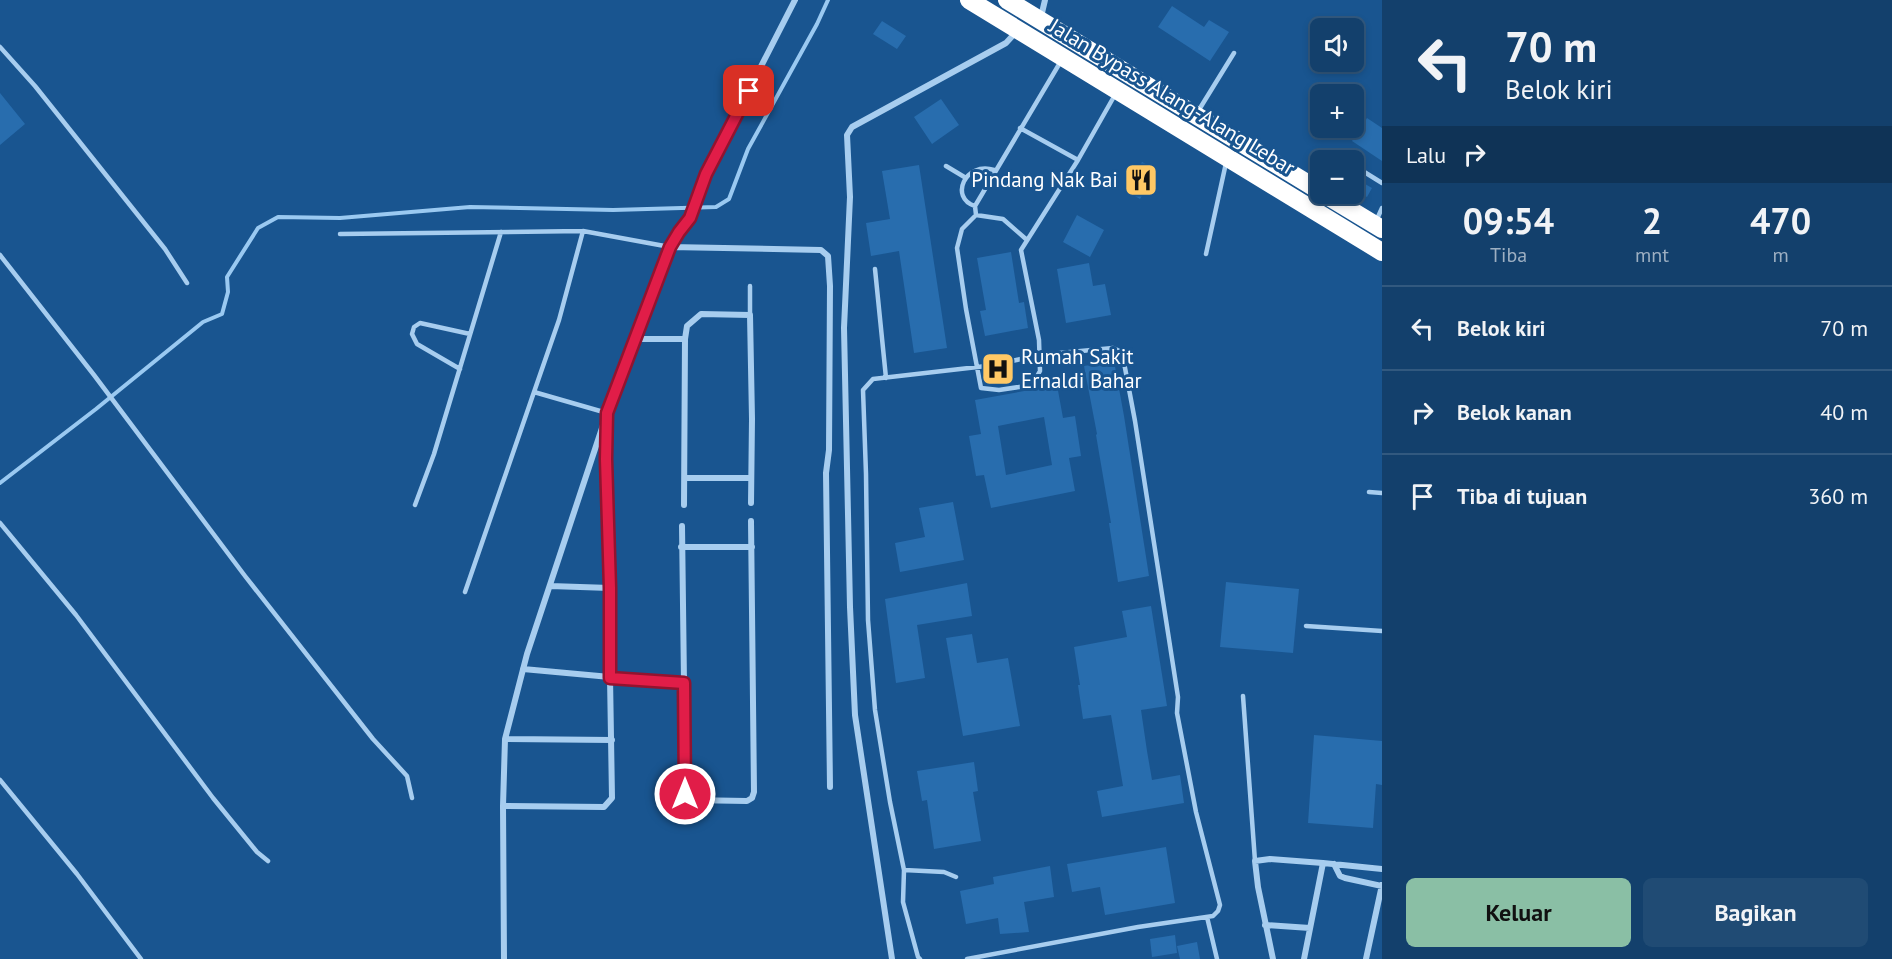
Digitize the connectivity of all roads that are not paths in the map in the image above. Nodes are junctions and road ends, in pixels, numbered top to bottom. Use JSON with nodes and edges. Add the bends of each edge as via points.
{"nodes":[{"id":1,"x":795,"y":0,"type":"edge"},
{"id":2,"x":969,"y":0,"type":"edge"},
{"id":3,"x":1007,"y":0,"type":"edge"},
{"id":4,"x":1045,"y":0,"type":"edge"},
{"id":5,"x":1041,"y":19,"type":"junction"},
{"id":6,"x":1018,"y":30,"type":"junction"},
{"id":7,"x":0,"y":47,"type":"edge"},
{"id":8,"x":1234,"y":53,"type":"dead end"},
{"id":9,"x":1064,"y":57,"type":"junction"},
{"id":10,"x":1118,"y":89,"type":"junction"},
{"id":11,"x":1196,"y":115,"type":"junction"},
{"id":12,"x":1020,"y":128,"type":"junction"},
{"id":13,"x":1227,"y":157,"type":"junction"},
{"id":14,"x":1078,"y":160,"type":"junction"},
{"id":15,"x":946,"y":166,"type":"dead end"},
{"id":16,"x":994,"y":170,"type":"junction"},
{"id":17,"x":1364,"y":172,"type":"edge"},
{"id":18,"x":966,"y":178,"type":"junction"},
{"id":19,"x":1382,"y":183,"type":"edge"},
{"id":20,"x":1310,"y":184,"type":"edge"},
{"id":21,"x":1347,"y":204,"type":"edge"},
{"id":22,"x":975,"y":206,"type":"junction"},
{"id":23,"x":976,"y":215,"type":"junction"},
{"id":24,"x":1380,"y":220,"type":"edge"},
{"id":25,"x":583,"y":231,"type":"junction"},
{"id":26,"x":501,"y":232,"type":"junction"},
{"id":27,"x":340,"y":234,"type":"dead end"},
{"id":28,"x":1027,"y":240,"type":"junction"},
{"id":29,"x":670,"y":247,"type":"junction"},
{"id":30,"x":1382,"y":252,"type":"edge"},
{"id":31,"x":1206,"y":254,"type":"dead end"},
{"id":32,"x":0,"y":255,"type":"edge"},
{"id":33,"x":874,"y":269,"type":"dead end"},
{"id":34,"x":187,"y":283,"type":"dead end"},
{"id":35,"x":750,"y":286,"type":"dead end"},
{"id":36,"x":750,"y":315,"type":"junction"},
{"id":37,"x":470,"y":334,"type":"junction"},
{"id":38,"x":634,"y":339,"type":"junction"},
{"id":39,"x":685,"y":339,"type":"junction"},
{"id":40,"x":1038,"y":355,"type":"junction"},
{"id":41,"x":978,"y":367,"type":"junction"},
{"id":42,"x":460,"y":369,"type":"junction"},
{"id":43,"x":886,"y":378,"type":"junction"},
{"id":44,"x":534,"y":392,"type":"junction"},
{"id":45,"x":607,"y":413,"type":"junction"},
{"id":46,"x":685,"y":478,"type":"junction"},
{"id":47,"x":751,"y":478,"type":"junction"},
{"id":48,"x":1369,"y":492,"type":"dead end"},
{"id":49,"x":1382,"y":493,"type":"edge"},
{"id":50,"x":751,"y":503,"type":"dead end"},
{"id":51,"x":415,"y":505,"type":"dead end"},
{"id":52,"x":684,"y":505,"type":"dead end"},
{"id":53,"x":751,"y":521,"type":"dead end"},
{"id":54,"x":0,"y":523,"type":"edge"},
{"id":55,"x":682,"y":526,"type":"dead end"},
{"id":56,"x":681,"y":547,"type":"junction"},
{"id":57,"x":752,"y":547,"type":"junction"},
{"id":58,"x":550,"y":586,"type":"junction"},
{"id":59,"x":610,"y":588,"type":"junction"},
{"id":60,"x":465,"y":592,"type":"dead end"},
{"id":61,"x":1306,"y":626,"type":"dead end"},
{"id":62,"x":1382,"y":631,"type":"edge"},
{"id":63,"x":523,"y":669,"type":"junction"},
{"id":64,"x":610,"y":678,"type":"junction"},
{"id":65,"x":684,"y":683,"type":"junction"},
{"id":66,"x":1243,"y":696,"type":"dead end"},
{"id":67,"x":505,"y":739,"type":"junction"},
{"id":68,"x":612,"y":740,"type":"junction"},
{"id":69,"x":0,"y":780,"type":"edge"},
{"id":70,"x":830,"y":787,"type":"dead end"},
{"id":71,"x":412,"y":798,"type":"dead end"},
{"id":72,"x":503,"y":806,"type":"junction"},
{"id":73,"x":268,"y":861,"type":"dead end"},
{"id":74,"x":1255,"y":861,"type":"junction"},
{"id":75,"x":1323,"y":863,"type":"junction"},
{"id":76,"x":1335,"y":864,"type":"junction"},
{"id":77,"x":1382,"y":869,"type":"edge"},
{"id":78,"x":904,"y":870,"type":"junction"},
{"id":79,"x":956,"y":878,"type":"dead end"},
{"id":80,"x":1382,"y":885,"type":"edge"},
{"id":81,"x":1207,"y":917,"type":"junction"},
{"id":82,"x":1265,"y":925,"type":"junction"},
{"id":83,"x":1310,"y":928,"type":"junction"},
{"id":84,"x":141,"y":959,"type":"edge"},
{"id":85,"x":504,"y":959,"type":"edge"},
{"id":86,"x":892,"y":959,"type":"edge"},
{"id":87,"x":920,"y":959,"type":"edge"},
{"id":88,"x":967,"y":959,"type":"edge"},
{"id":89,"x":1217,"y":959,"type":"edge"},
{"id":90,"x":1273,"y":959,"type":"edge"},
{"id":91,"x":1304,"y":959,"type":"edge"},
{"id":92,"x":1366,"y":959,"type":"edge"}],
"edges":[{"from":1,"to":29,"type":"street","via":[[706,174],[690,218]]},
{"from":2,"to":6,"type":"highway","name":"Jalan Bypass Alang-Alang Lebar"},
{"from":3,"to":5,"type":"highway","name":"Jalan Bypass Alang-Alang Lebar"},
{"from":4,"to":5,"type":"street"},
{"from":5,"to":11,"type":"highway","name":"Jalan Bypass Alang-Alang Lebar"},
{"from":6,"to":9,"type":"highway","name":"Jalan Bypass Alang-Alang Lebar"},
{"from":6,"to":86,"type":"street","via":[[1006,43],[852,127],[847,135],[850,197],[844,328],[855,704]]},
{"from":7,"to":34,"type":"lane","via":[[158,240]]},
{"from":8,"to":11,"type":"lane"},
{"from":9,"to":10,"type":"highway","name":"Jalan Bypass Alang-Alang Lebar"},
{"from":9,"to":12,"type":"lane"},
{"from":10,"to":13,"type":"highway","name":"Jalan Bypass Alang-Alang Lebar"},
{"from":10,"to":14,"type":"lane"},
{"from":11,"to":20,"type":"highway","name":"Jalan Bypass Alang-Alang Lebar"},
{"from":12,"to":14,"type":"lane"},
{"from":12,"to":16,"type":"lane"},
{"from":13,"to":30,"type":"highway","name":"Jalan Bypass Alang-Alang Lebar"},
{"from":13,"to":31,"type":"lane"},
{"from":14,"to":28,"type":"lane"},
{"from":15,"to":18,"type":"lane"},
{"from":16,"to":18,"type":"lane","via":[[984,167]]},
{"from":16,"to":22,"type":"lane"},
{"from":17,"to":19,"type":"lane"},
{"from":18,"to":22,"type":"lane","via":[[963,197]]},
{"from":21,"to":24,"type":"highway","name":"Jalan Bypass Alang-Alang Lebar"},
{"from":22,"to":23,"type":"lane"},
{"from":23,"to":28,"type":"lane","via":[[1003,219]]},
{"from":23,"to":41,"type":"lane","via":[[962,229],[957,248]]},
{"from":25,"to":26,"type":"lane"},
{"from":25,"to":29,"type":"lane"},
{"from":25,"to":44,"type":"lane"},
{"from":26,"to":27,"type":"lane"},
{"from":26,"to":37,"type":"lane"},
{"from":28,"to":40,"type":"lane","via":[[1021,250],[1039,340]]},
{"from":29,"to":38,"type":"street"},
{"from":29,"to":70,"type":"street","via":[[821,250],[828,256]]},
{"from":32,"to":71,"type":"lane","via":[[245,576],[373,739],[407,776]]},
{"from":33,"to":43,"type":"lane"},
{"from":35,"to":36,"type":"lane"},
{"from":36,"to":39,"type":"street","via":[[701,314],[687,326]]},
{"from":36,"to":47,"type":"street"},
{"from":37,"to":42,"type":"lane"},
{"from":37,"to":42,"type":"lane","via":[[420,323],[414,327],[417,344]]},
{"from":38,"to":39,"type":"street"},
{"from":38,"to":45,"type":"street"},
{"from":39,"to":46,"type":"street"},
{"from":40,"to":41,"type":"lane"},
{"from":40,"to":41,"type":"lane","via":[[1040,371],[1032,385],[999,390],[981,388]]},
{"from":40,"to":81,"type":"lane","via":[[1102,348],[1122,352],[1178,697],[1177,713],[1196,812],[1220,905],[1213,916]]},
{"from":41,"to":43,"type":"lane"},
{"from":42,"to":51,"type":"lane"},
{"from":43,"to":78,"type":"lane","via":[[873,379],[863,390],[868,620],[874,711]]},
{"from":44,"to":45,"type":"lane"},
{"from":44,"to":60,"type":"lane"},
{"from":45,"to":58,"type":"street"},
{"from":45,"to":59,"type":"street"},
{"from":46,"to":47,"type":"street"},
{"from":46,"to":52,"type":"street"},
{"from":47,"to":50,"type":"street"},
{"from":48,"to":49,"type":"lane"},
{"from":53,"to":57,"type":"street"},
{"from":54,"to":73,"type":"lane","via":[[76,615],[213,798]]},
{"from":55,"to":56,"type":"street"},
{"from":56,"to":57,"type":"street"},
{"from":56,"to":65,"type":"street"},
{"from":57,"to":65,"type":"street","via":[[754,792],[747,801],[685,798]]},
{"from":58,"to":59,"type":"street"},
{"from":58,"to":63,"type":"street"},
{"from":59,"to":64,"type":"street"},
{"from":61,"to":62,"type":"lane"},
{"from":63,"to":64,"type":"street"},
{"from":63,"to":67,"type":"street"},
{"from":64,"to":65,"type":"street"},
{"from":64,"to":68,"type":"street"},
{"from":66,"to":74,"type":"lane"},
{"from":67,"to":68,"type":"street"},
{"from":67,"to":72,"type":"street"},
{"from":68,"to":72,"type":"street","via":[[612,798],[604,807]]},
{"from":69,"to":84,"type":"lane"},
{"from":72,"to":85,"type":"street"},
{"from":74,"to":75,"type":"street"},
{"from":74,"to":82,"type":"street"},
{"from":75,"to":76,"type":"street"},
{"from":75,"to":83,"type":"street"},
{"from":76,"to":77,"type":"street"},
{"from":76,"to":80,"type":"street","via":[[1345,878]]},
{"from":78,"to":79,"type":"lane","via":[[944,872]]},
{"from":78,"to":87,"type":"lane","via":[[903,902]]},
{"from":80,"to":92,"type":"street"},
{"from":81,"to":88,"type":"lane"},
{"from":81,"to":89,"type":"lane"},
{"from":82,"to":83,"type":"street"},
{"from":82,"to":90,"type":"street"},
{"from":83,"to":91,"type":"street"}]}
